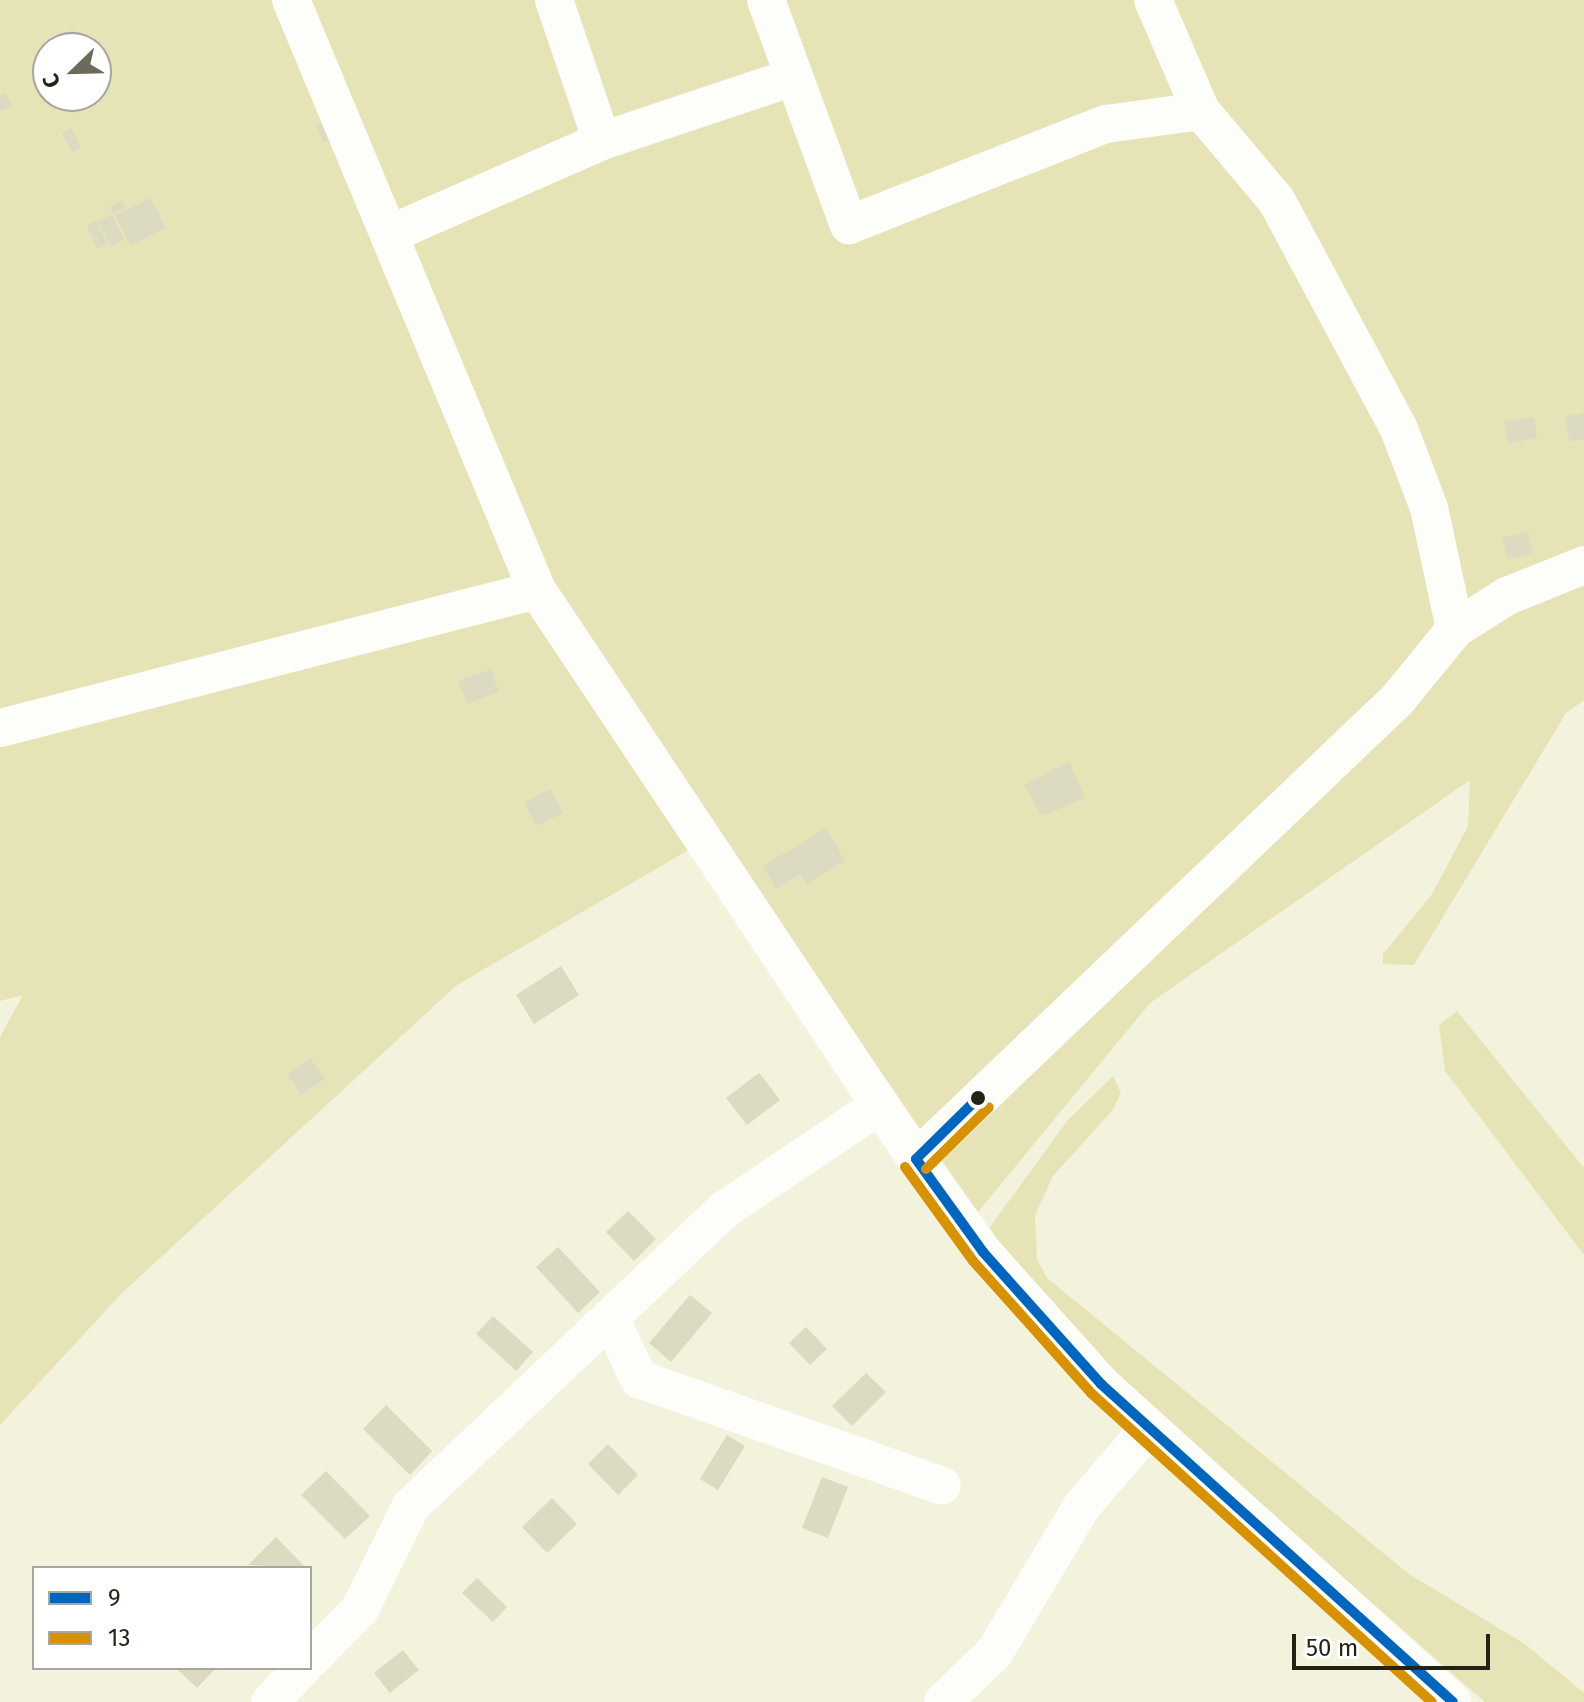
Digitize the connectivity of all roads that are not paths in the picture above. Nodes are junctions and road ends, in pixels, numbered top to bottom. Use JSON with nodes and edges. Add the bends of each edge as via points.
{"nodes":[{"id":1,"x":291,"y":0,"type":"edge"},
{"id":2,"x":554,"y":0,"type":"edge"},
{"id":3,"x":766,"y":0,"type":"edge"},
{"id":4,"x":1153,"y":0,"type":"edge"},
{"id":5,"x":790,"y":78,"type":"junction"},
{"id":6,"x":1201,"y":111,"type":"junction"},
{"id":7,"x":602,"y":141,"type":"junction"},
{"id":8,"x":390,"y":234,"type":"junction"},
{"id":9,"x":1584,"y":565,"type":"edge"},
{"id":10,"x":537,"y":590,"type":"junction"},
{"id":11,"x":1455,"y":629,"type":"junction"},
{"id":12,"x":0,"y":728,"type":"edge"},
{"id":13,"x":880,"y":1105,"type":"junction"},
{"id":14,"x":916,"y":1159,"type":"junction"},
{"id":15,"x":610,"y":1318,"type":"junction"},
{"id":16,"x":1149,"y":1428,"type":"junction"},
{"id":17,"x":942,"y":1486,"type":"dead end"},
{"id":18,"x":312,"y":1658,"type":"edge"},
{"id":19,"x":300,"y":1670,"type":"edge"},
{"id":20,"x":270,"y":1702,"type":"edge"},
{"id":21,"x":943,"y":1702,"type":"edge"},
{"id":22,"x":1453,"y":1702,"type":"edge"}],
"edges":[{"from":1,"to":8,"type":"street"},
{"from":2,"to":7,"type":"street"},
{"from":3,"to":5,"type":"street"},
{"from":4,"to":6,"type":"street"},
{"from":5,"to":6,"type":"street","via":[[849,225],[1106,124]]},
{"from":5,"to":7,"type":"street"},
{"from":6,"to":11,"type":"street","via":[[1276,200],[1399,429],[1429,508]]},
{"from":7,"to":8,"type":"street"},
{"from":8,"to":10,"type":"street"},
{"from":9,"to":11,"type":"street","via":[[1507,596]]},
{"from":10,"to":12,"type":"street"},
{"from":10,"to":13,"type":"street"},
{"from":11,"to":14,"type":"street","via":[[1398,699]]},
{"from":13,"to":14,"type":"street"},
{"from":13,"to":15,"type":"street","via":[[724,1210]]},
{"from":14,"to":16,"type":"street","via":[[1040,1321]]},
{"from":15,"to":17,"type":"street","via":[[639,1379]]},
{"from":15,"to":18,"type":"street","via":[[411,1506],[360,1609]]},
{"from":16,"to":21,"type":"street","via":[[1082,1506],[994,1653]]},
{"from":16,"to":22,"type":"street"},
{"from":19,"to":20,"type":"street"}]}
